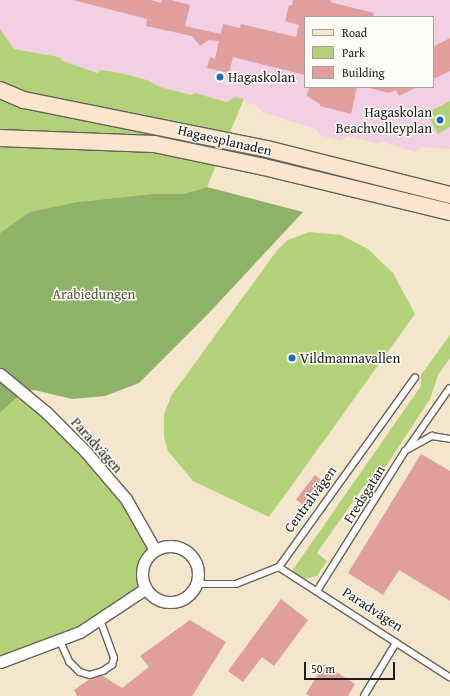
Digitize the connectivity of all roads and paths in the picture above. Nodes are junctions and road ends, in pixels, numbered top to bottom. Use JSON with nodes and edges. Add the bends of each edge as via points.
{"nodes":[{"id":1,"x":0,"y":90,"type":"edge"},
{"id":2,"x":0,"y":138,"type":"edge"},
{"id":3,"x":450,"y":195,"type":"edge"},
{"id":4,"x":450,"y":212,"type":"edge"},
{"id":5,"x":0,"y":374,"type":"edge"},
{"id":6,"x":415,"y":378,"type":"dead end"},
{"id":7,"x":450,"y":388,"type":"edge"},
{"id":8,"x":450,"y":439,"type":"edge"},
{"id":9,"x":405,"y":451,"type":"junction"},
{"id":10,"x":155,"y":550,"type":"junction"},
{"id":11,"x":279,"y":567,"type":"junction"},
{"id":12,"x":197,"y":584,"type":"junction"},
{"id":13,"x":145,"y":589,"type":"junction"},
{"id":14,"x":317,"y":591,"type":"junction"},
{"id":15,"x":100,"y":620,"type":"junction"},
{"id":16,"x":60,"y":640,"type":"junction"},
{"id":17,"x":396,"y":643,"type":"junction"},
{"id":18,"x":0,"y":662,"type":"edge"},
{"id":19,"x":450,"y":677,"type":"edge"},
{"id":20,"x":364,"y":696,"type":"edge"}],
"edges":[{"from":1,"to":3,"type":"main road","name":"Hagaesplanaden","via":[[39,104],[267,150]]},
{"from":2,"to":4,"type":"main road","name":"Hagaesplanaden","via":[[154,144],[264,166]]},
{"from":5,"to":10,"type":"street","name":"Paradvägen","via":[[46,412],[85,451],[126,499]]},
{"from":6,"to":11,"type":"lane","name":"Centralvägen"},
{"from":7,"to":9,"type":"lane"},
{"from":8,"to":9,"type":"lane","name":"Fredsgatan","via":[[432,436]]},
{"from":9,"to":14,"type":"lane","name":"Fredsgatan"},
{"from":10,"to":12,"type":"street","via":[[165,546],[176,546],[186,551],[195,562]]},
{"from":10,"to":13,"type":"street","via":[[147,558],[142,570]]},
{"from":11,"to":12,"type":"lane","via":[[236,584]]},
{"from":11,"to":14,"type":"lane","name":"Paradvägen"},
{"from":12,"to":13,"type":"street","via":[[189,595],[180,601],[169,603],[158,600]]},
{"from":13,"to":15,"type":"street"},
{"from":14,"to":17,"type":"lane","name":"Paradvägen"},
{"from":15,"to":16,"type":"street"},
{"from":15,"to":16,"type":"lane","via":[[114,658],[112,665],[103,671],[90,675],[80,672],[70,662]]},
{"from":16,"to":18,"type":"street"},
{"from":17,"to":19,"type":"lane","name":"Paradvägen"},
{"from":17,"to":20,"type":"lane"}]}
